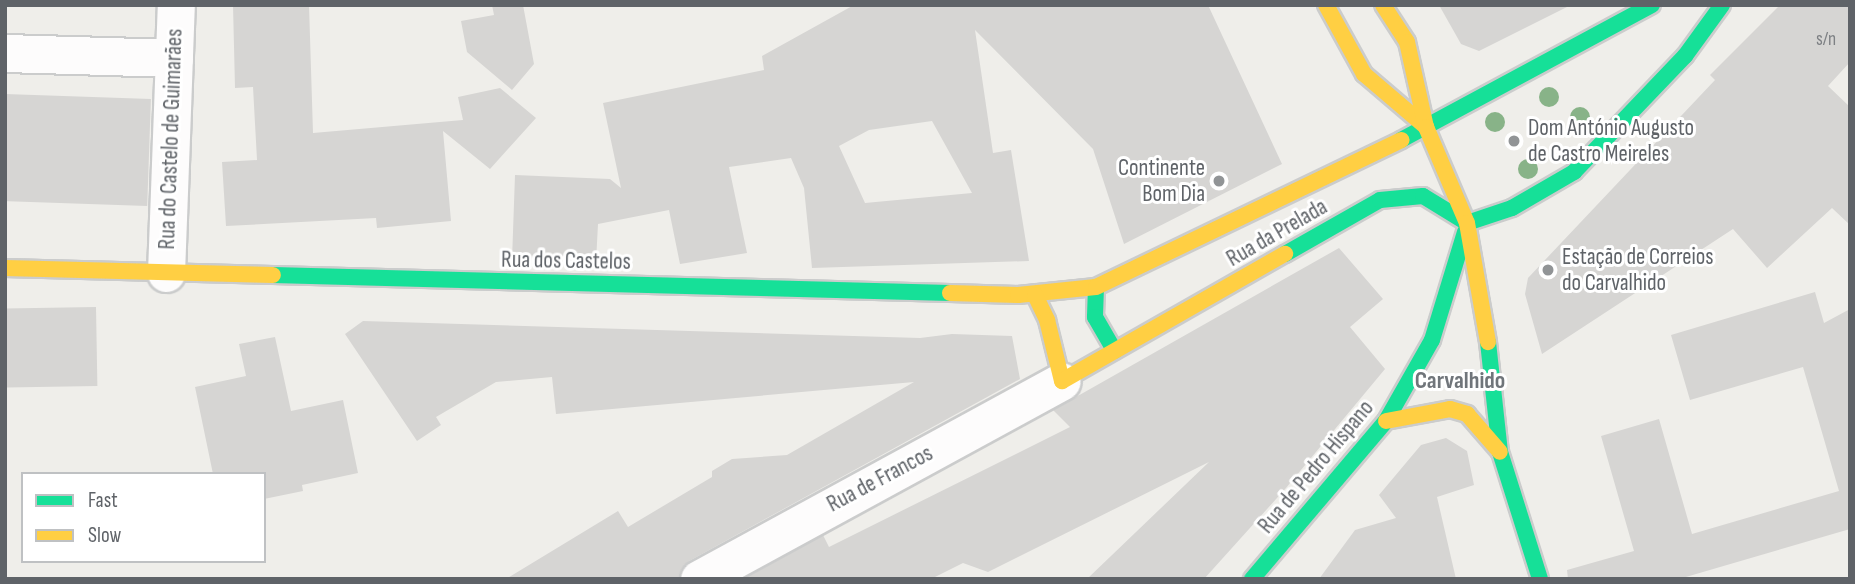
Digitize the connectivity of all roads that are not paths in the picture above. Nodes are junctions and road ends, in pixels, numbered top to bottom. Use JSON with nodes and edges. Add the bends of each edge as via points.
{"nodes":[{"id":1,"x":176,"y":5,"type":"edge"},
{"id":2,"x":1326,"y":5,"type":"edge"},
{"id":3,"x":1383,"y":5,"type":"edge"},
{"id":4,"x":1652,"y":5,"type":"edge"},
{"id":5,"x":1722,"y":5,"type":"edge"},
{"id":6,"x":5,"y":53,"type":"edge"},
{"id":7,"x":174,"y":58,"type":"junction"},
{"id":8,"x":1426,"y":127,"type":"junction"},
{"id":9,"x":1467,"y":223,"type":"junction"},
{"id":10,"x":5,"y":268,"type":"edge"},
{"id":11,"x":166,"y":273,"type":"junction"},
{"id":12,"x":1096,"y":287,"type":"junction"},
{"id":13,"x":1035,"y":295,"type":"junction"},
{"id":14,"x":1115,"y":351,"type":"junction"},
{"id":15,"x":1062,"y":381,"type":"junction"},
{"id":16,"x":1386,"y":421,"type":"junction"},
{"id":17,"x":1500,"y":452,"type":"junction"},
{"id":18,"x":699,"y":579,"type":"edge"},
{"id":19,"x":1252,"y":579,"type":"edge"},
{"id":20,"x":1540,"y":579,"type":"edge"}],
"edges":[{"from":1,"to":7,"type":"street","name":"Rua do Castelo de Guimarães"},
{"from":2,"to":8,"type":"main road","via":[[1364,74]]},
{"from":3,"to":8,"type":"main road","via":[[1406,42]]},
{"from":4,"to":8,"type":"main road","name":"Rua da Prelada"},
{"from":5,"to":9,"type":"main road","via":[[1685,56],[1574,172],[1512,208]]},
{"from":6,"to":7,"type":"street"},
{"from":7,"to":11,"type":"street","name":"Rua do Castelo de Guimarães"},
{"from":8,"to":9,"type":"main road"},
{"from":8,"to":12,"type":"main road","name":"Rua da Prelada"},
{"from":9,"to":14,"type":"main road","name":"Rua da Prelada","via":[[1423,196],[1380,200]]},
{"from":9,"to":16,"type":"main road","name":"Rua de Pedro Hispano","via":[[1432,340]]},
{"from":9,"to":17,"type":"main road","via":[[1483,293]]},
{"from":10,"to":11,"type":"main road","name":"Rua dos Castelos"},
{"from":11,"to":13,"type":"main road","name":"Rua dos Castelos"},
{"from":12,"to":13,"type":"main road","name":"Rua da Prelada"},
{"from":12,"to":14,"type":"main road","via":[[1094,317]]},
{"from":13,"to":15,"type":"main road","via":[[1047,320]]},
{"from":14,"to":15,"type":"main road","name":"Rua da Prelada"},
{"from":15,"to":18,"type":"street","name":"Rua de Francos"},
{"from":16,"to":17,"type":"main road","via":[[1450,409],[1467,414]]},
{"from":16,"to":19,"type":"main road","name":"Rua de Pedro Hispano"},
{"from":17,"to":20,"type":"main road"}]}
